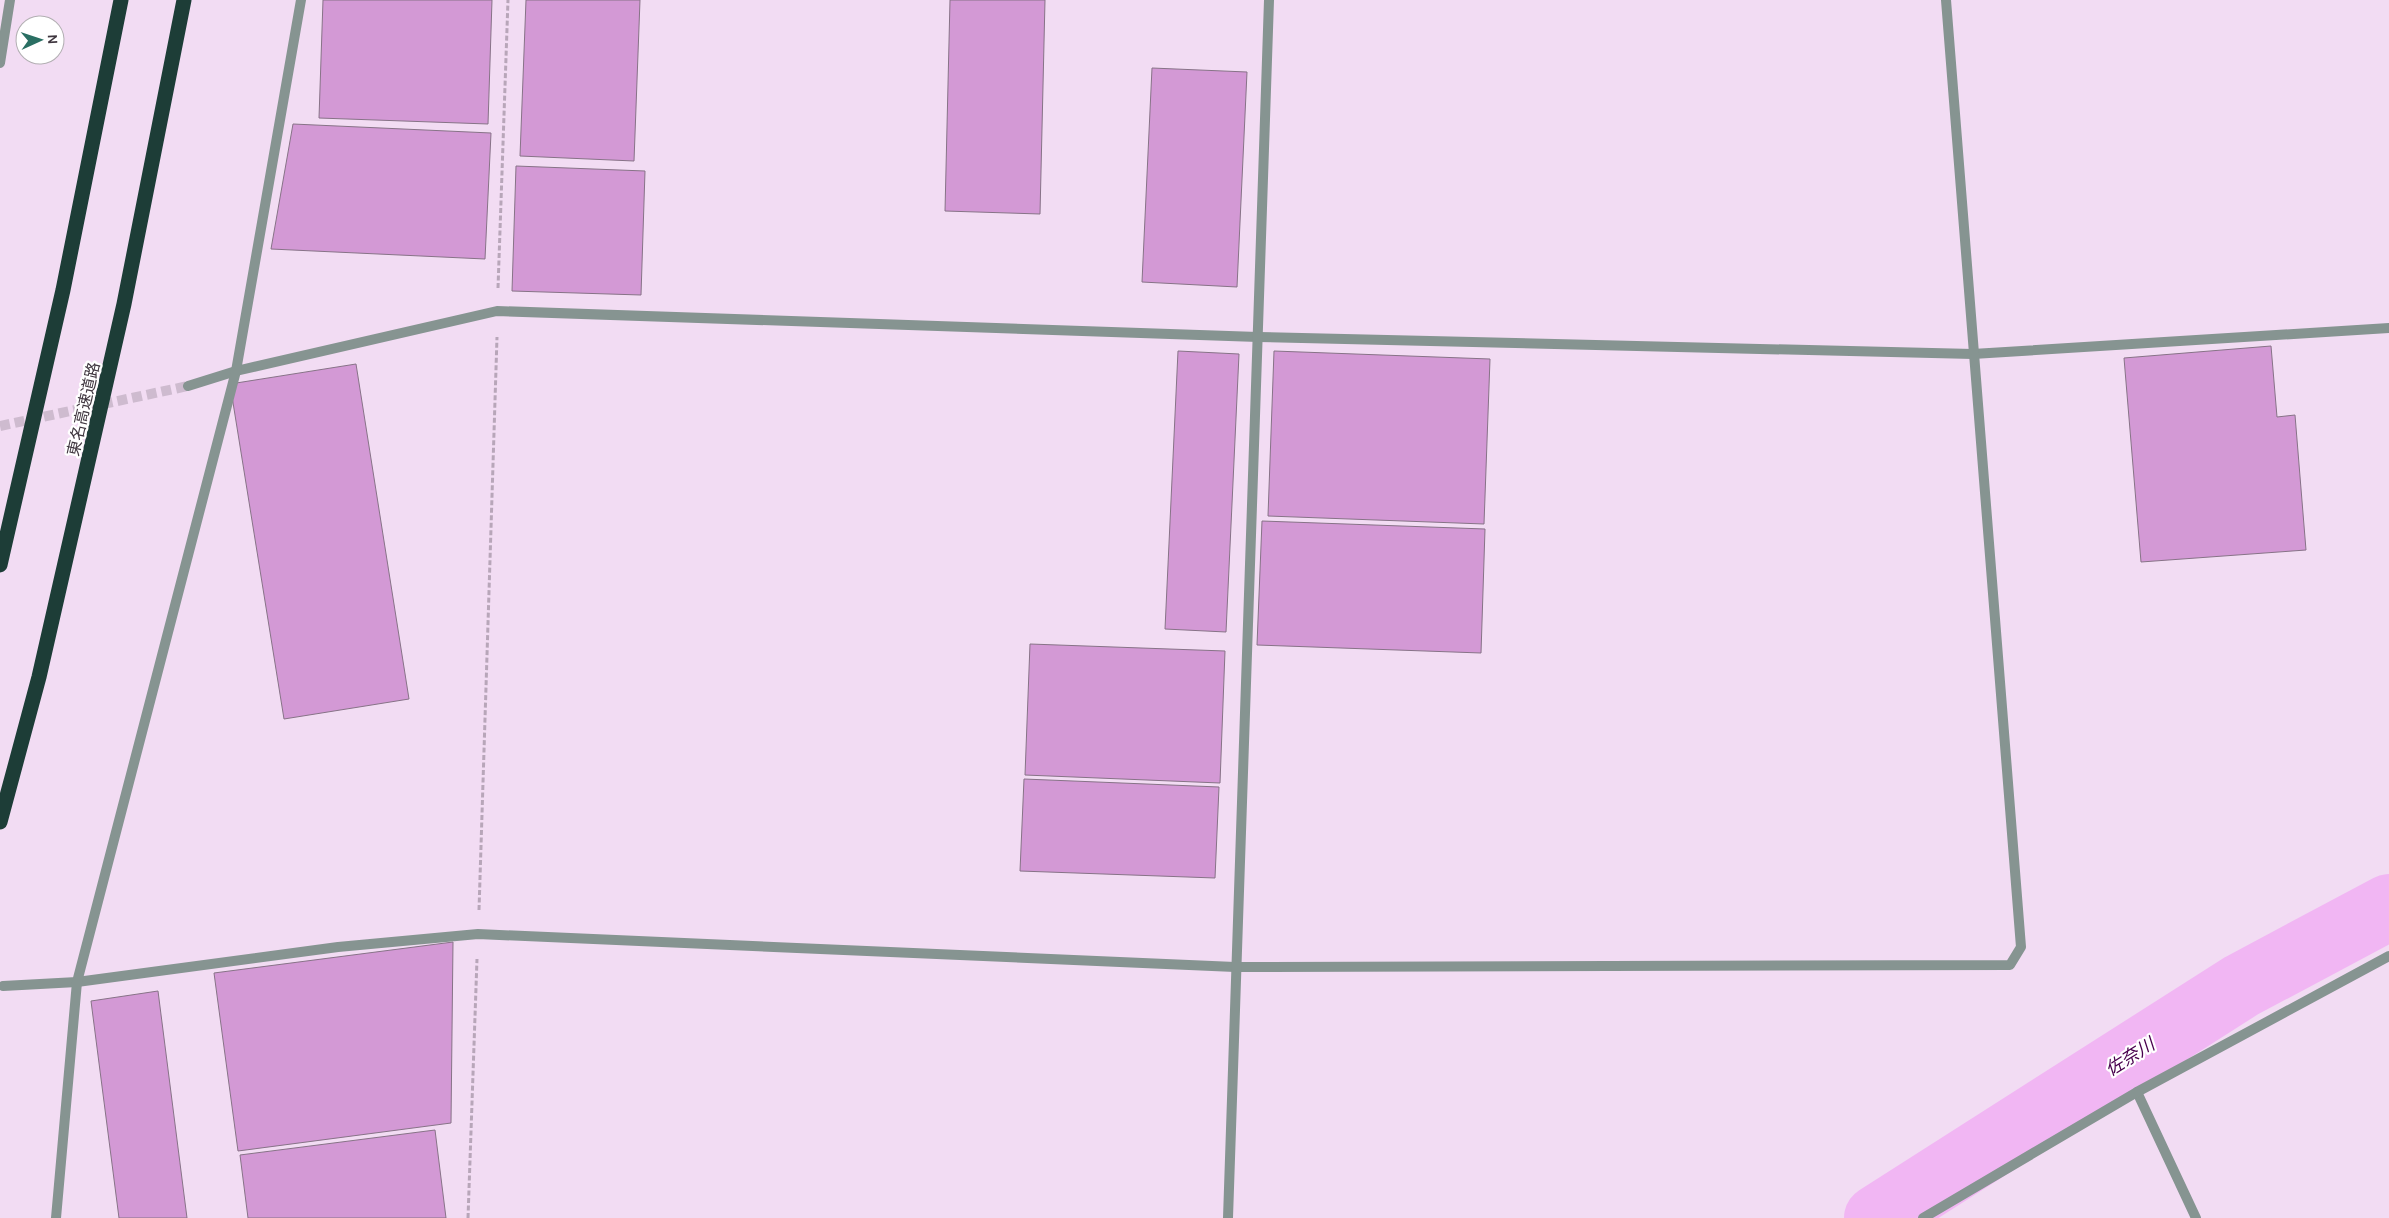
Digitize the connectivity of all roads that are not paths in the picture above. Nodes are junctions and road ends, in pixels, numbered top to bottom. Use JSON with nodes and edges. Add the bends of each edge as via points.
{"nodes":[{"id":1,"x":10,"y":0,"type":"edge"},
{"id":2,"x":121,"y":0,"type":"edge"},
{"id":3,"x":184,"y":0,"type":"edge"},
{"id":4,"x":301,"y":0,"type":"edge"},
{"id":5,"x":1269,"y":0,"type":"edge"},
{"id":6,"x":1946,"y":0,"type":"edge"},
{"id":7,"x":0,"y":64,"type":"edge"},
{"id":8,"x":2389,"y":328,"type":"edge"},
{"id":9,"x":1258,"y":337,"type":"junction"},
{"id":10,"x":1973,"y":354,"type":"junction"},
{"id":11,"x":236,"y":372,"type":"junction"},
{"id":12,"x":188,"y":386,"type":"tunnel mouth"},
{"id":13,"x":0,"y":565,"type":"edge"},
{"id":14,"x":0,"y":822,"type":"edge"},
{"id":15,"x":2389,"y":956,"type":"edge"},
{"id":16,"x":1235,"y":967,"type":"junction"},
{"id":17,"x":77,"y":982,"type":"junction"},
{"id":18,"x":3,"y":986,"type":"dead end"},
{"id":19,"x":2137,"y":1092,"type":"junction"},
{"id":20,"x":56,"y":1218,"type":"edge"},
{"id":21,"x":1228,"y":1218,"type":"edge"},
{"id":22,"x":1923,"y":1218,"type":"edge"},
{"id":23,"x":2196,"y":1218,"type":"edge"}],
"edges":[{"from":1,"to":7,"type":"street"},
{"from":2,"to":13,"type":"highway","via":[[63,290]]},
{"from":3,"to":14,"type":"highway","name":"東名高速道路","via":[[124,304],[39,678]]},
{"from":4,"to":11,"type":"street"},
{"from":5,"to":9,"type":"street"},
{"from":6,"to":10,"type":"street"},
{"from":8,"to":10,"type":"street"},
{"from":9,"to":10,"type":"street"},
{"from":9,"to":11,"type":"street","via":[[498,311]]},
{"from":9,"to":16,"type":"street"},
{"from":10,"to":16,"type":"street","via":[[2021,948],[2010,965]]},
{"from":11,"to":12,"type":"street"},
{"from":11,"to":17,"type":"street"},
{"from":15,"to":19,"type":"street"},
{"from":16,"to":17,"type":"street","via":[[478,934],[338,947]]},
{"from":16,"to":21,"type":"street"},
{"from":17,"to":18,"type":"street"},
{"from":17,"to":20,"type":"street"},
{"from":19,"to":22,"type":"street"},
{"from":19,"to":23,"type":"street"}]}
